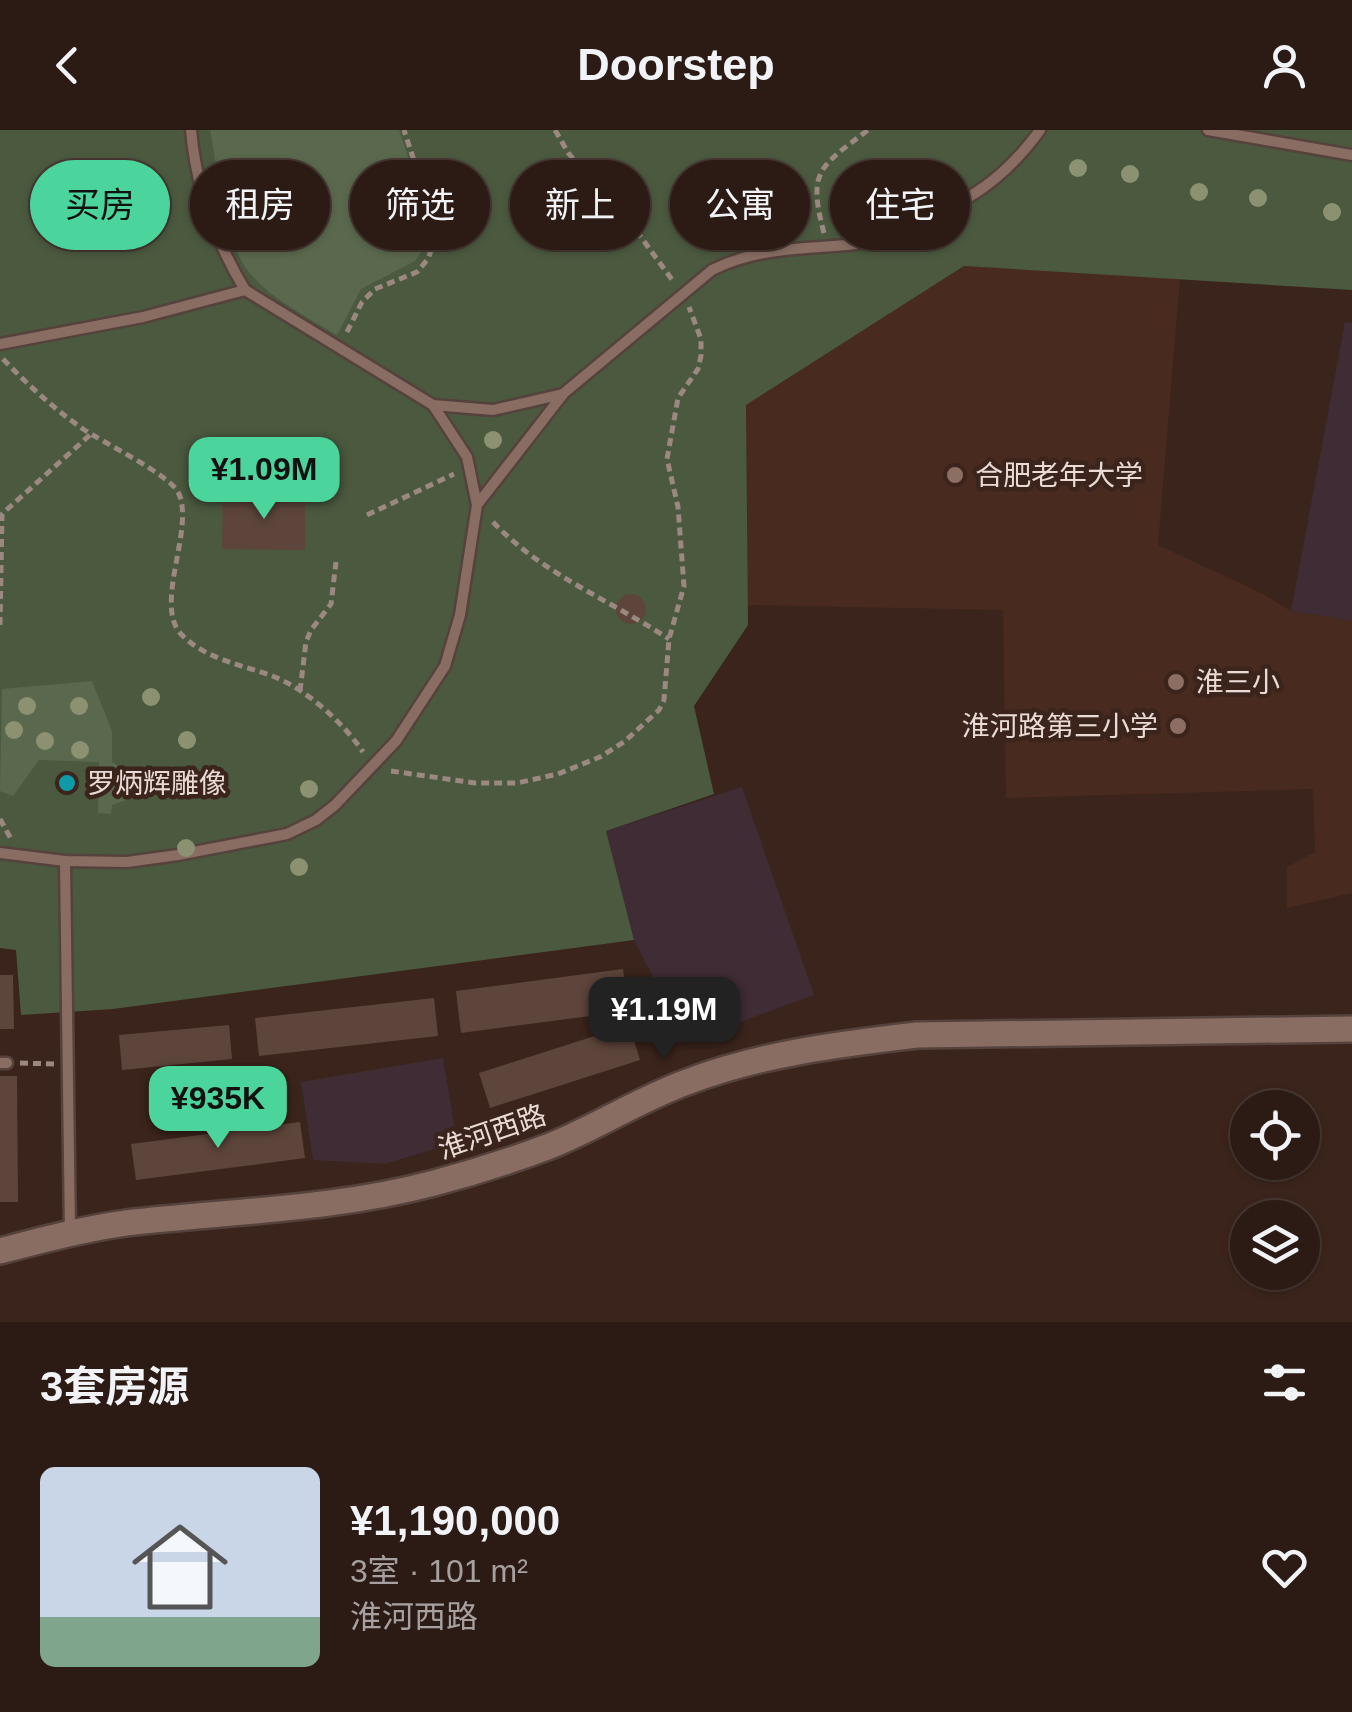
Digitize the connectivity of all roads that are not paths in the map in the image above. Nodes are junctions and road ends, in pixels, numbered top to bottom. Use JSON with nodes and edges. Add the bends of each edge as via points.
{"nodes":[{"id":1,"x":191,"y":130,"type":"edge"},
{"id":2,"x":1040,"y":130,"type":"edge"},
{"id":3,"x":1208,"y":130,"type":"edge"},
{"id":4,"x":1352,"y":154,"type":"edge"},
{"id":5,"x":245,"y":290,"type":"junction"},
{"id":6,"x":0,"y":344,"type":"edge"},
{"id":7,"x":564,"y":394,"type":"junction"},
{"id":8,"x":433,"y":405,"type":"junction"},
{"id":9,"x":477,"y":505,"type":"junction"},
{"id":10,"x":0,"y":853,"type":"edge"},
{"id":11,"x":64,"y":861,"type":"junction"},
{"id":12,"x":1352,"y":1029,"type":"edge"},
{"id":13,"x":70,"y":1233,"type":"junction"},
{"id":14,"x":0,"y":1251,"type":"edge"}],
"edges":[{"from":1,"to":5,"type":"lane","via":[[202,195]]},
{"from":2,"to":7,"type":"lane","via":[[1004,172],[951,210],[862,242],[762,252],[712,270]]},
{"from":3,"to":4,"type":"lane"},
{"from":5,"to":6,"type":"lane"},
{"from":5,"to":8,"type":"lane"},
{"from":7,"to":8,"type":"lane","via":[[493,410]]},
{"from":7,"to":9,"type":"lane"},
{"from":8,"to":9,"type":"lane","via":[[470,466]]},
{"from":9,"to":11,"type":"lane","via":[[454,644],[437,682],[396,740],[335,805],[287,834],[242,844],[127,862]]},
{"from":10,"to":11,"type":"lane"},
{"from":11,"to":13,"type":"lane"},
{"from":12,"to":13,"type":"street","name":"淮河西路","via":[[864,1041],[754,1061],[686,1082],[550,1146],[434,1183],[346,1201]]},
{"from":13,"to":14,"type":"street","name":"淮河西路"}]}
